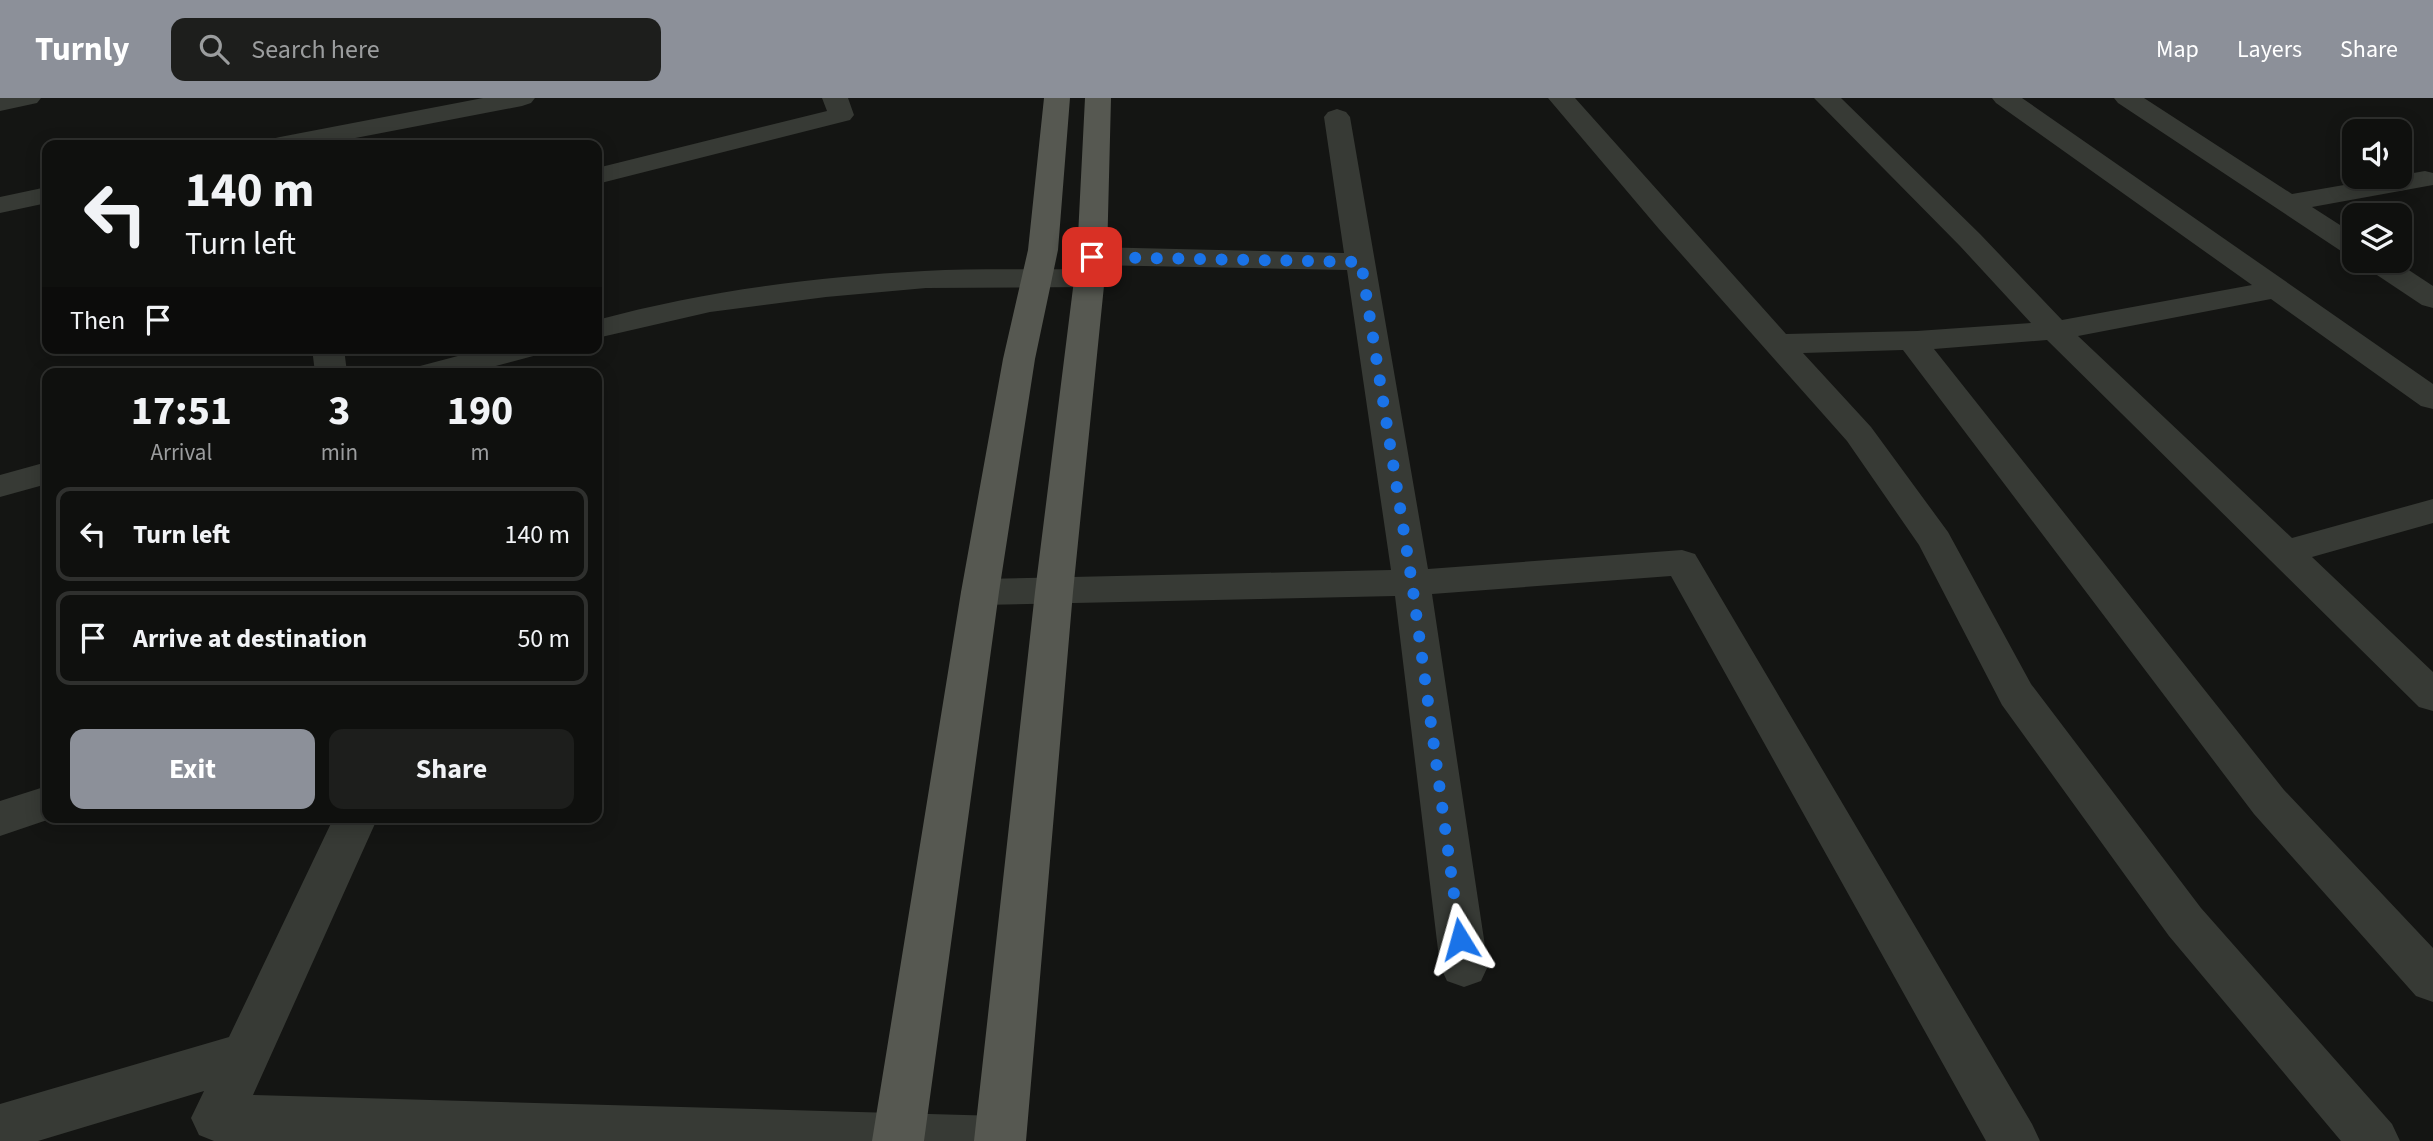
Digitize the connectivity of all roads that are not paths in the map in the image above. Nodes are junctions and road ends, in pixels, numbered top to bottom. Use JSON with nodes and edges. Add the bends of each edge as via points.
{"nodes":[{"id":1,"x":27,"y":98,"type":"edge"},
{"id":2,"x":522,"y":98,"type":"edge"},
{"id":3,"x":835,"y":98,"type":"edge"},
{"id":4,"x":1057,"y":98,"type":"edge"},
{"id":5,"x":1098,"y":98,"type":"edge"},
{"id":6,"x":1561,"y":98,"type":"edge"},
{"id":7,"x":1827,"y":98,"type":"edge"},
{"id":8,"x":2005,"y":98,"type":"edge"},
{"id":9,"x":2127,"y":98,"type":"edge"},
{"id":10,"x":0,"y":103,"type":"edge"},
{"id":11,"x":1337,"y":117,"type":"dead end"},
{"id":12,"x":399,"y":122,"type":"edge"},
{"id":13,"x":306,"y":140,"type":"edge"},
{"id":14,"x":602,"y":175,"type":"edge"},
{"id":15,"x":2426,"y":179,"type":"dead end"},
{"id":16,"x":42,"y":196,"type":"edge"},
{"id":17,"x":2288,"y":204,"type":"junction"},
{"id":18,"x":0,"y":205,"type":"edge"},
{"id":19,"x":2342,"y":239,"type":"edge"},
{"id":20,"x":1361,"y":262,"type":"junction"},
{"id":21,"x":1091,"y":267,"type":"junction"},
{"id":22,"x":2412,"y":270,"type":"edge"},
{"id":23,"x":2433,"y":270,"type":"edge"},
{"id":24,"x":2393,"y":273,"type":"edge"},
{"id":25,"x":1035,"y":280,"type":"junction"},
{"id":26,"x":2276,"y":289,"type":"junction"},
{"id":27,"x":2433,"y":299,"type":"edge"},
{"id":28,"x":602,"y":327,"type":"edge"},
{"id":29,"x":2054,"y":330,"type":"junction"},
{"id":30,"x":1911,"y":340,"type":"junction"},
{"id":31,"x":1778,"y":344,"type":"junction"},
{"id":32,"x":505,"y":354,"type":"edge"},
{"id":33,"x":450,"y":368,"type":"edge"},
{"id":34,"x":2433,"y":398,"type":"edge"},
{"id":35,"x":42,"y":474,"type":"edge"},
{"id":36,"x":0,"y":486,"type":"edge"},
{"id":37,"x":2433,"y":512,"type":"edge"},
{"id":38,"x":2284,"y":553,"type":"junction"},
{"id":39,"x":1412,"y":583,"type":"junction"},
{"id":40,"x":980,"y":592,"type":"junction"},
{"id":41,"x":1054,"y":592,"type":"junction"},
{"id":42,"x":2433,"y":696,"type":"edge"},
{"id":43,"x":42,"y":805,"type":"edge"},
{"id":44,"x":0,"y":819,"type":"edge"},
{"id":45,"x":353,"y":823,"type":"edge"},
{"id":46,"x":1464,"y":966,"type":"dead end"},
{"id":47,"x":2433,"y":981,"type":"edge"},
{"id":48,"x":247,"y":1055,"type":"junction"},
{"id":49,"x":0,"y":1128,"type":"edge"},
{"id":50,"x":212,"y":1130,"type":"edge"},
{"id":51,"x":898,"y":1140,"type":"edge"},
{"id":52,"x":1000,"y":1141,"type":"edge"},
{"id":53,"x":2014,"y":1141,"type":"edge"},
{"id":54,"x":2374,"y":1141,"type":"edge"}],
"edges":[{"from":1,"to":10,"type":"street"},
{"from":2,"to":12,"type":"street"},
{"from":3,"to":14,"type":"street","via":[[841,115]]},
{"from":4,"to":25,"type":"main road","via":[[1043,250]]},
{"from":5,"to":21,"type":"main road"},
{"from":6,"to":31,"type":"street"},
{"from":7,"to":29,"type":"street"},
{"from":8,"to":26,"type":"street"},
{"from":9,"to":17,"type":"street"},
{"from":11,"to":20,"type":"street"},
{"from":12,"to":13,"type":"street"},
{"from":15,"to":17,"type":"street"},
{"from":16,"to":18,"type":"street"},
{"from":17,"to":19,"type":"street"},
{"from":20,"to":21,"type":"street"},
{"from":20,"to":39,"type":"street"},
{"from":21,"to":25,"type":"street"},
{"from":21,"to":41,"type":"main road"},
{"from":22,"to":23,"type":"street"},
{"from":24,"to":27,"type":"street"},
{"from":25,"to":28,"type":"street","via":[[904,280],[646,315]]},
{"from":25,"to":40,"type":"main road"},
{"from":26,"to":29,"type":"street"},
{"from":26,"to":34,"type":"street"},
{"from":29,"to":30,"type":"street"},
{"from":29,"to":38,"type":"street"},
{"from":30,"to":31,"type":"street"},
{"from":30,"to":47,"type":"street","via":[[2269,802]]},
{"from":31,"to":54,"type":"street","via":[[1859,434],[1935,541],[2016,694],[2185,922]]},
{"from":32,"to":33,"type":"street"},
{"from":35,"to":36,"type":"street"},
{"from":37,"to":38,"type":"street"},
{"from":38,"to":42,"type":"street"},
{"from":39,"to":41,"type":"street"},
{"from":39,"to":46,"type":"street"},
{"from":39,"to":53,"type":"street","via":[[1682,563]]},
{"from":40,"to":41,"type":"street"},
{"from":40,"to":51,"type":"main road"},
{"from":41,"to":52,"type":"main road"},
{"from":43,"to":44,"type":"street"},
{"from":45,"to":48,"type":"street"},
{"from":48,"to":49,"type":"street"},
{"from":48,"to":50,"type":"street"},
{"from":50,"to":51,"type":"street"},
{"from":51,"to":52,"type":"street"}]}
